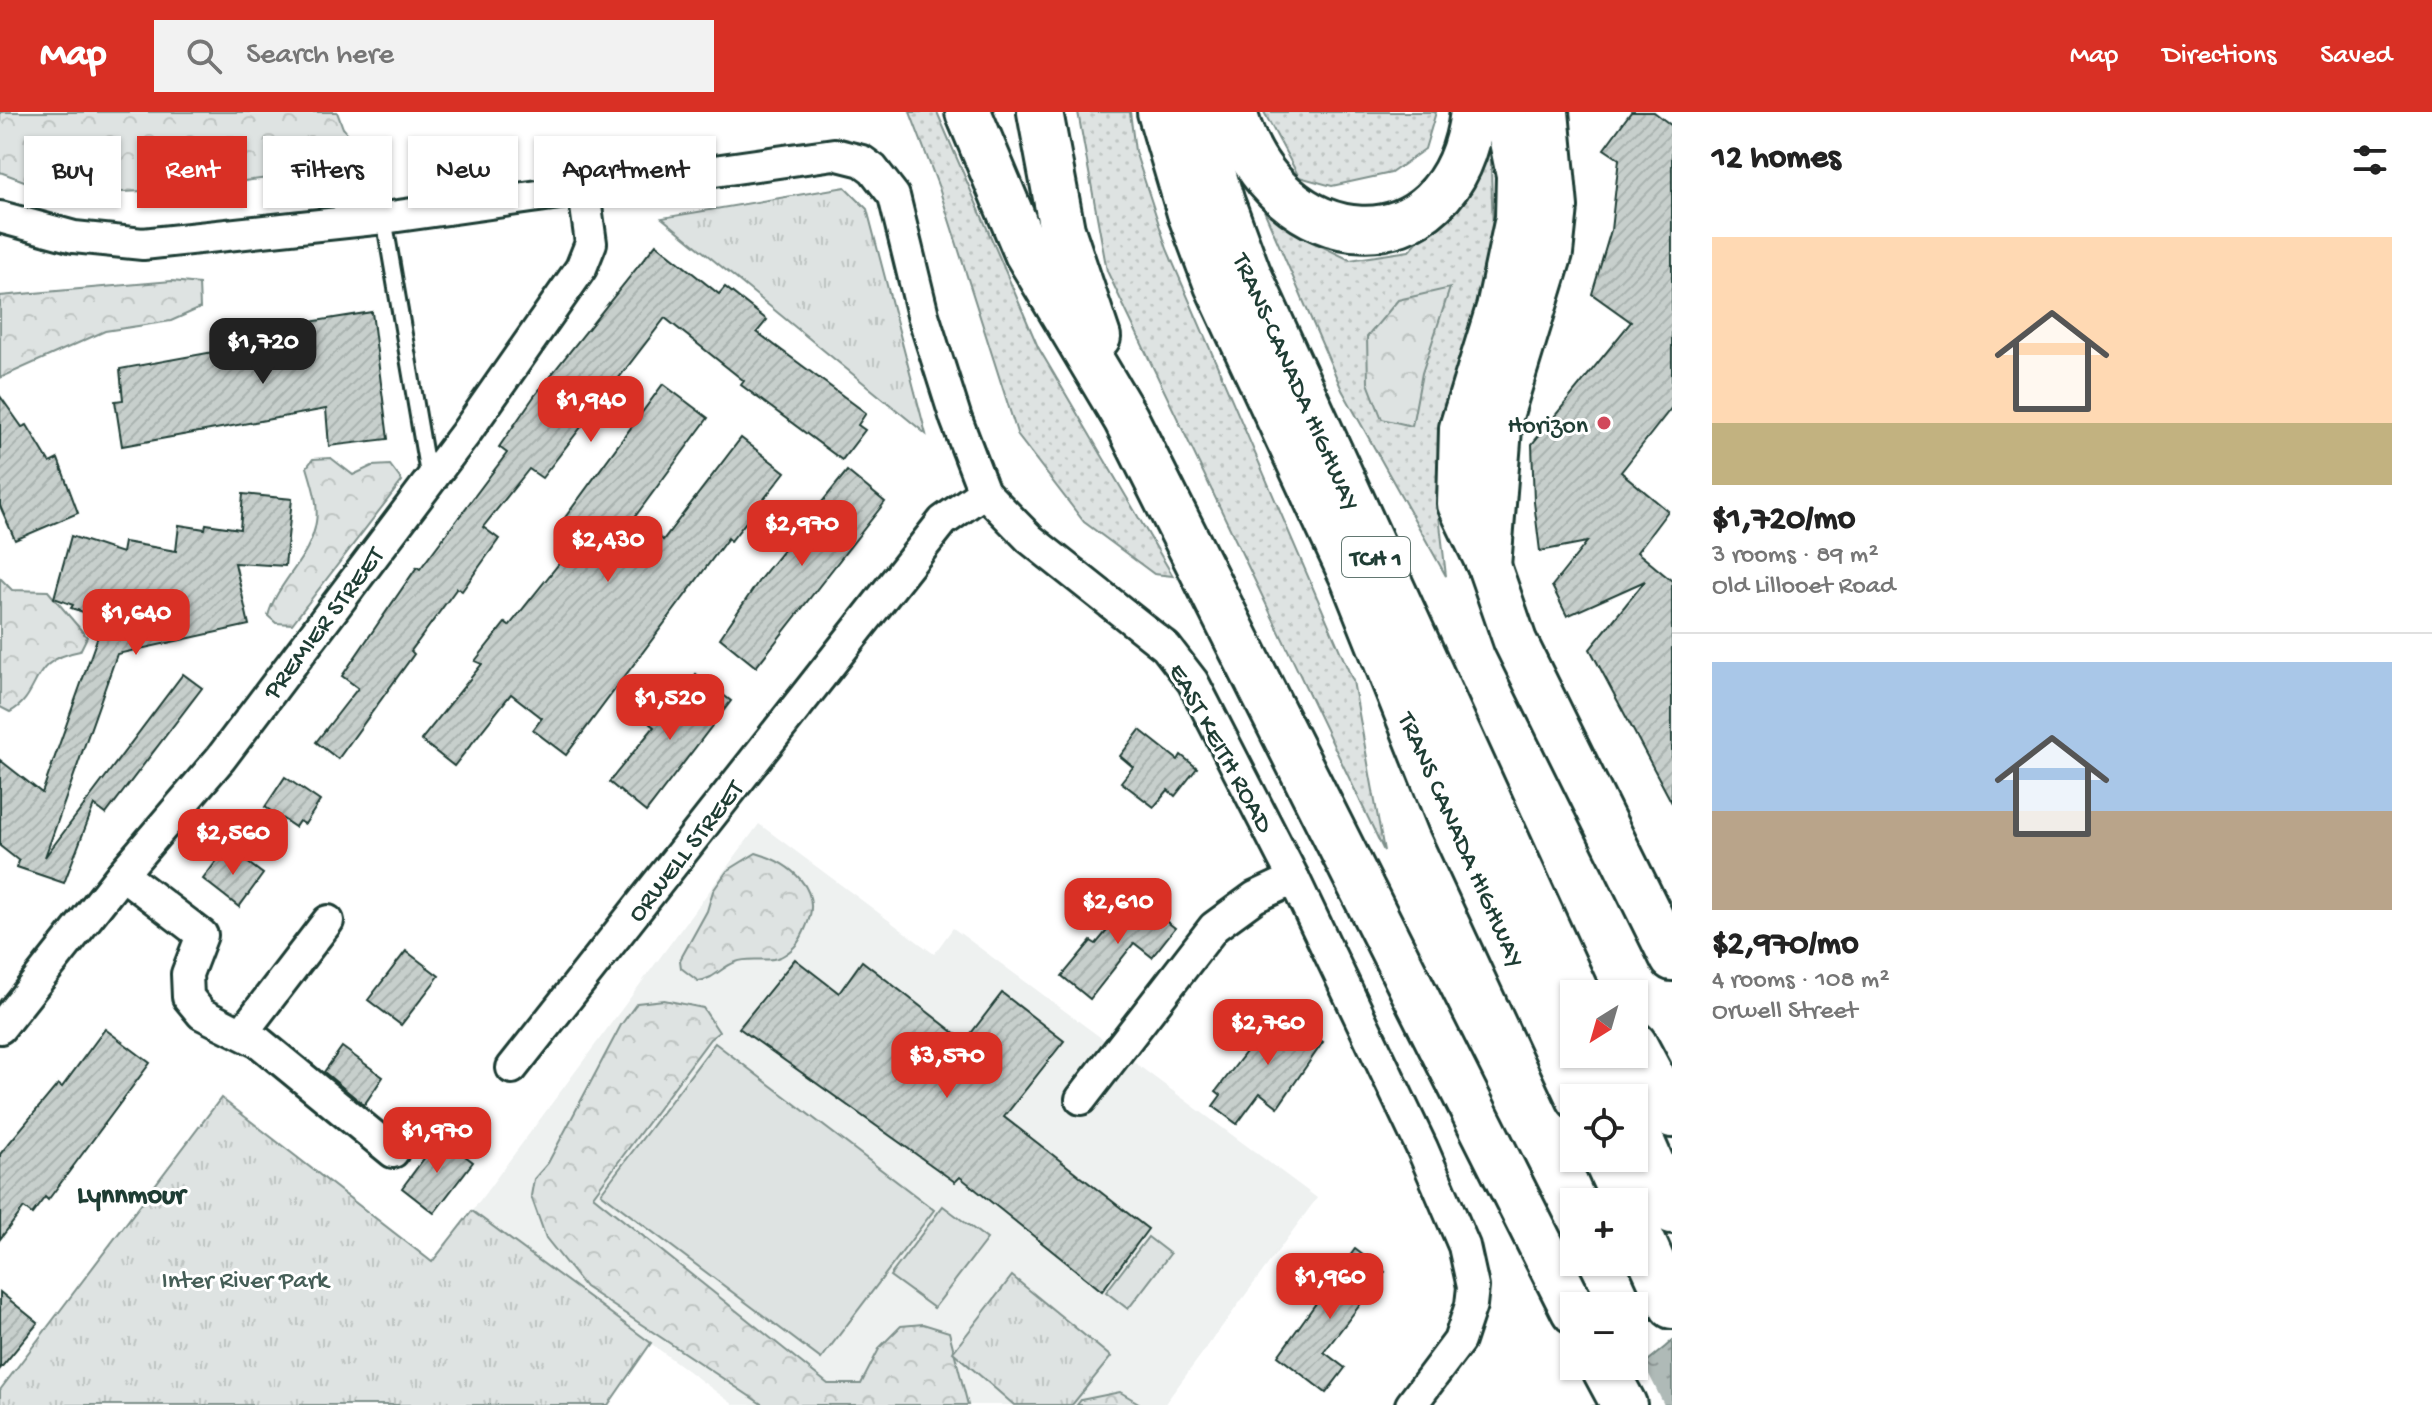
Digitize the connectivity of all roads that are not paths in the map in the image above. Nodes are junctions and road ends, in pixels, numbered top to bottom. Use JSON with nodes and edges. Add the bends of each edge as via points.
{"nodes":[{"id":1,"x":968,"y":112,"type":"edge"},
{"id":2,"x":1040,"y":112,"type":"edge"},
{"id":3,"x":1160,"y":112,"type":"edge"},
{"id":4,"x":1195,"y":112,"type":"edge"},
{"id":5,"x":1234,"y":112,"type":"edge"},
{"id":6,"x":1473,"y":112,"type":"edge"},
{"id":7,"x":1505,"y":112,"type":"edge"},
{"id":8,"x":1547,"y":112,"type":"edge"},
{"id":9,"x":716,"y":172,"type":"edge"},
{"id":10,"x":534,"y":198,"type":"edge"},
{"id":11,"x":587,"y":208,"type":"edge"},
{"id":12,"x":0,"y":217,"type":"edge"},
{"id":13,"x":384,"y":218,"type":"junction"},
{"id":14,"x":1126,"y":419,"type":"junction"},
{"id":15,"x":429,"y":480,"type":"junction"},
{"id":16,"x":984,"y":492,"type":"junction"},
{"id":17,"x":1489,"y":566,"type":"junction"},
{"id":18,"x":1353,"y":578,"type":"joint"},
{"id":19,"x":1408,"y":628,"type":"junction"},
{"id":20,"x":122,"y":874,"type":"junction"},
{"id":21,"x":1294,"y":879,"type":"junction"},
{"id":22,"x":328,"y":921,"type":"dead end"},
{"id":23,"x":1672,"y":959,"type":"edge"},
{"id":24,"x":1571,"y":980,"type":"edge"},
{"id":25,"x":1600,"y":980,"type":"edge"},
{"id":26,"x":0,"y":1028,"type":"edge"},
{"id":27,"x":243,"y":1032,"type":"junction"},
{"id":28,"x":512,"y":1068,"type":"dead end"},
{"id":29,"x":1647,"y":1068,"type":"edge"},
{"id":30,"x":1573,"y":1084,"type":"edge"},
{"id":31,"x":1081,"y":1099,"type":"dead end"},
{"id":32,"x":1672,"y":1115,"type":"edge"},
{"id":33,"x":393,"y":1152,"type":"dead end"},
{"id":34,"x":1648,"y":1156,"type":"edge"},
{"id":35,"x":1672,"y":1211,"type":"edge"},
{"id":36,"x":1648,"y":1253,"type":"edge"},
{"id":37,"x":1564,"y":1292,"type":"edge"},
{"id":38,"x":1672,"y":1306,"type":"edge"},
{"id":39,"x":1611,"y":1380,"type":"edge"},
{"id":40,"x":1411,"y":1405,"type":"edge"},
{"id":41,"x":1624,"y":1405,"type":"edge"}],
"edges":[{"from":1,"to":14,"type":"highway","via":[[1027,253]]},
{"from":2,"to":14,"type":"highway","via":[[1062,230]]},
{"from":3,"to":18,"type":"highway","name":"TRANS-CANADA HIGHWAY","number":"TCH 1","via":[[1217,285]]},
{"from":4,"to":19,"type":"highway","name":"TRANS-CANADA HIGHWAY","number":"TCH 1","via":[[1248,273]]},
{"from":5,"to":6,"type":"highway","via":[[1248,151],[1284,199],[1331,226],[1355,229],[1403,221],[1440,195],[1460,161]]},
{"from":7,"to":17,"type":"main road","via":[[1518,175],[1517,218],[1506,277],[1461,428],[1458,465],[1459,504]]},
{"from":8,"to":17,"type":"main road","via":[[1556,207],[1551,253],[1501,416]]},
{"from":9,"to":16,"type":"street","name":"EAST KEITH ROAD","via":[[834,154],[873,169],[894,196],[923,315]]},
{"from":10,"to":13,"type":"street"},
{"from":11,"to":15,"type":"street","name":"PREMIER STREET","via":[[592,229],[588,257]]},
{"from":12,"to":13,"type":"street","via":[[74,237],[143,244]]},
{"from":13,"to":15,"type":"lane"},
{"from":14,"to":37,"type":"highway"},
{"from":15,"to":20,"type":"street","name":"PREMIER STREET","via":[[221,758]]},
{"from":16,"to":21,"type":"street","name":"EAST KEITH ROAD","via":[[1030,539],[1179,661]]},
{"from":16,"to":28,"type":"street","name":"ORWELL STREET","via":[[943,521]]},
{"from":17,"to":23,"type":"main road","via":[[1515,641]]},
{"from":18,"to":30,"type":"highway","name":"TRANS CANADA HIGHWAY","number":"TCH 1","via":[[1450,820]]},
{"from":19,"to":24,"type":"highway","name":"TRANS-CANADA HIGHWAY","number":"TCH 1"},
{"from":19,"to":25,"type":"highway"},
{"from":20,"to":26,"type":"street","name":"PREMIER STREET"},
{"from":20,"to":27,"type":"street","via":[[202,935],[187,974],[188,997],[202,1014]]},
{"from":21,"to":31,"type":"street","via":[[1255,897],[1214,927]]},
{"from":21,"to":40,"type":"street","name":"EAST KEITH ROAD","via":[[1464,1246],[1473,1287],[1467,1323]]},
{"from":22,"to":27,"type":"street"},
{"from":27,"to":33,"type":"street"},
{"from":29,"to":32,"type":"highway"},
{"from":34,"to":35,"type":"highway"},
{"from":36,"to":38,"type":"highway"},
{"from":39,"to":41,"type":"highway"}]}
